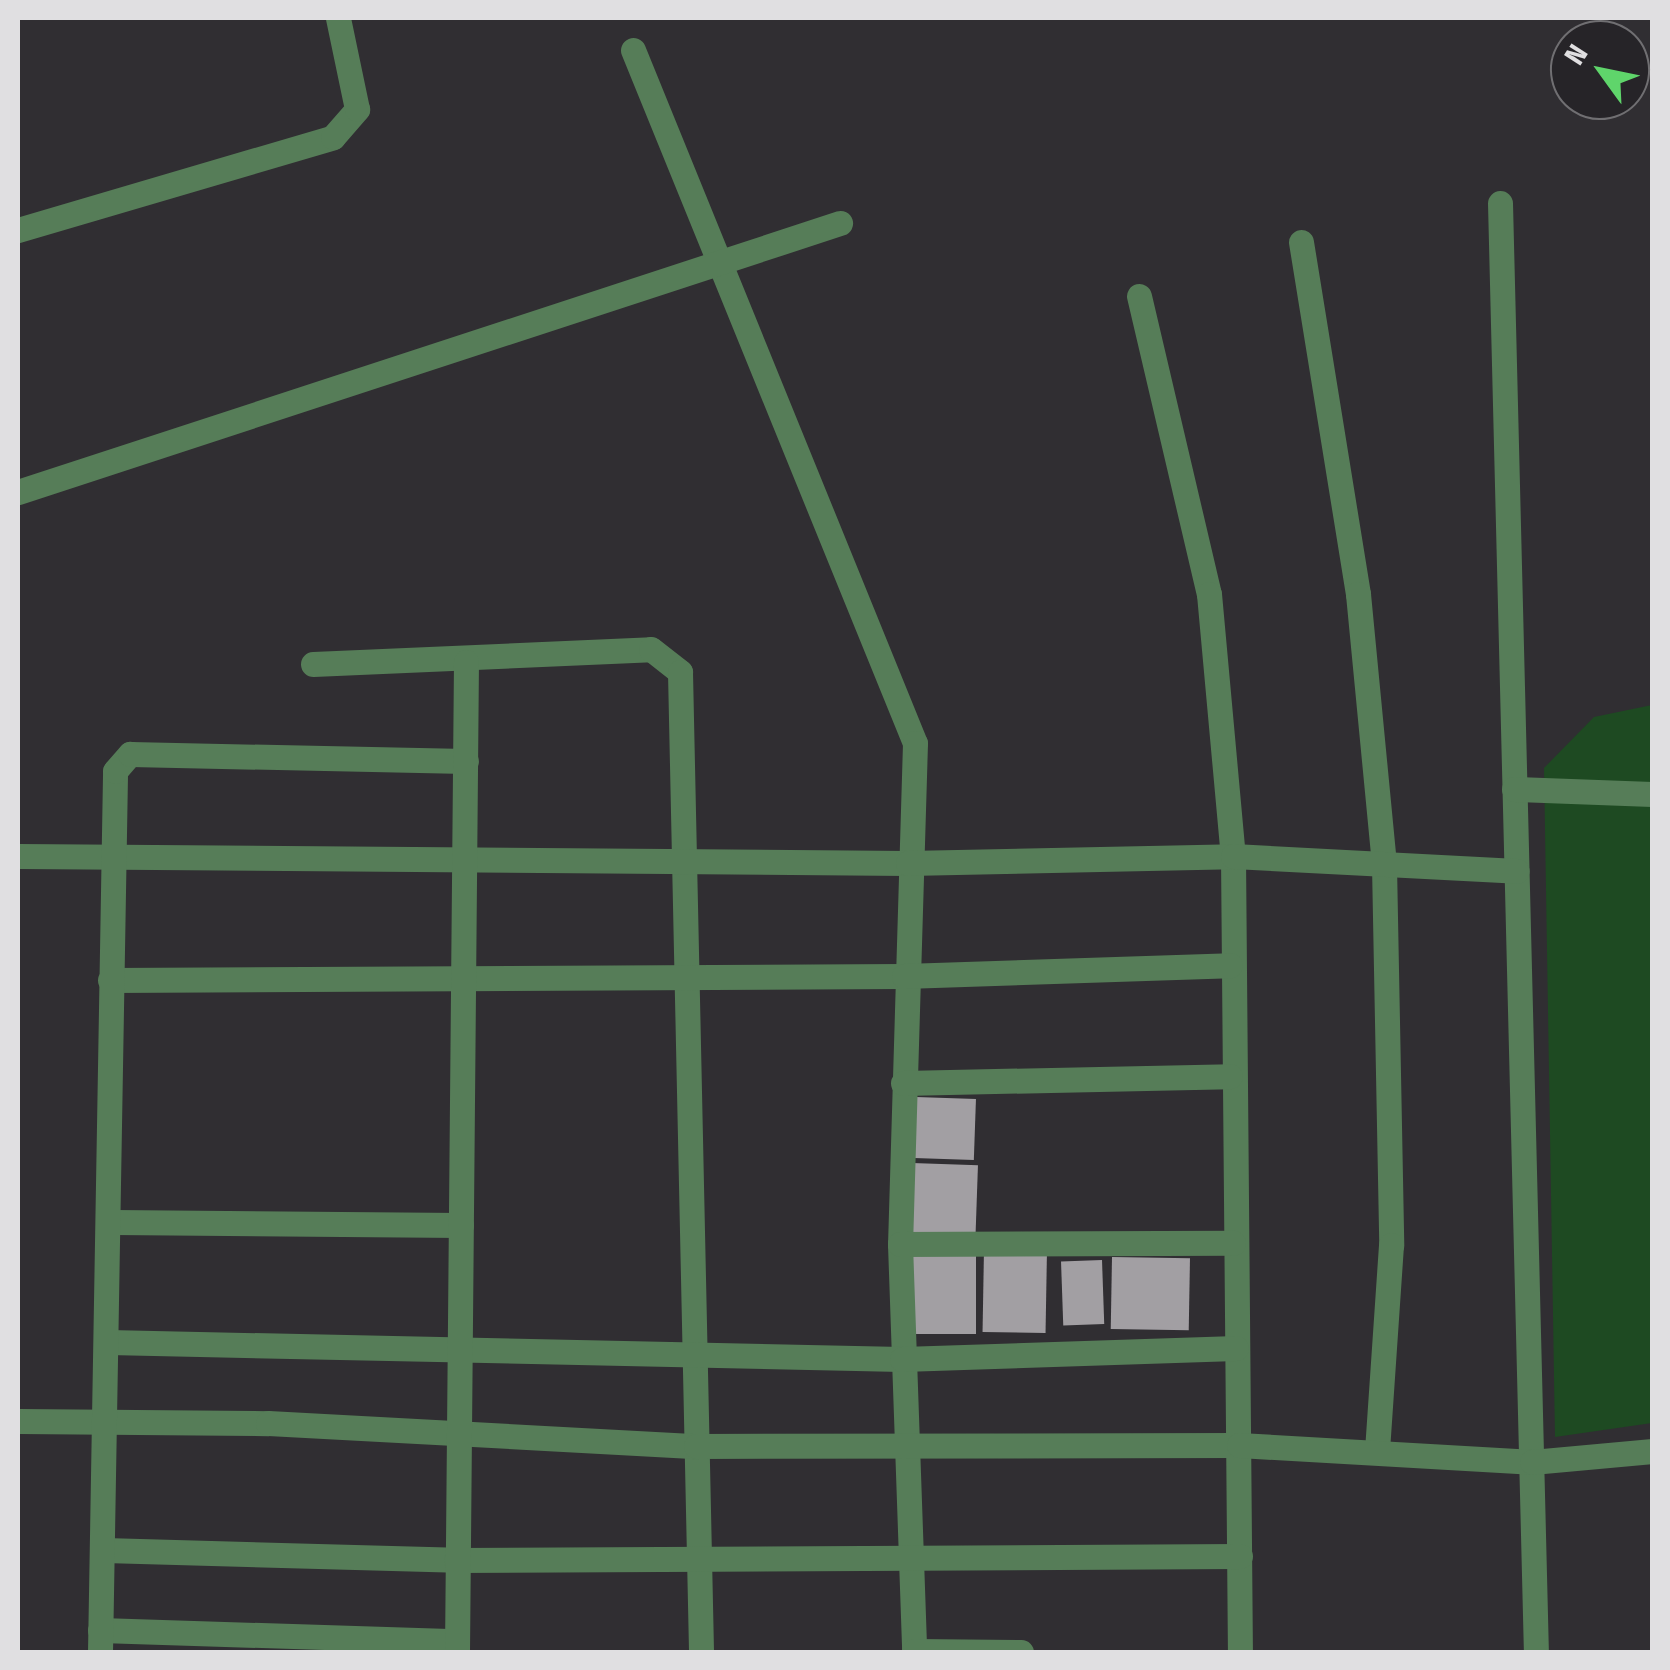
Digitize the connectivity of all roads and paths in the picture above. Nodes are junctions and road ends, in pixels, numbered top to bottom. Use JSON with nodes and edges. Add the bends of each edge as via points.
{"nodes":[{"id":1,"x":338,"y":18,"type":"edge"},
{"id":2,"x":633,"y":50,"type":"dead end"},
{"id":3,"x":1500,"y":203,"type":"dead end"},
{"id":4,"x":840,"y":223,"type":"dead end"},
{"id":5,"x":18,"y":230,"type":"edge"},
{"id":6,"x":1301,"y":242,"type":"dead end"},
{"id":7,"x":717,"y":262,"type":"junction"},
{"id":8,"x":1139,"y":296,"type":"dead end"},
{"id":9,"x":18,"y":492,"type":"edge"},
{"id":10,"x":466,"y":662,"type":"junction"},
{"id":11,"x":313,"y":664,"type":"dead end"},
{"id":12,"x":466,"y":762,"type":"junction"},
{"id":13,"x":1514,"y":789,"type":"junction"},
{"id":14,"x":1652,"y":794,"type":"edge"},
{"id":15,"x":18,"y":856,"type":"edge"},
{"id":16,"x":1233,"y":856,"type":"junction"},
{"id":17,"x":112,"y":857,"type":"junction"},
{"id":18,"x":463,"y":861,"type":"junction"},
{"id":19,"x":688,"y":862,"type":"junction"},
{"id":20,"x":908,"y":863,"type":"junction"},
{"id":21,"x":1384,"y":864,"type":"junction"},
{"id":22,"x":1518,"y":871,"type":"junction"},
{"id":23,"x":1230,"y":964,"type":"junction"},
{"id":24,"x":468,"y":976,"type":"junction"},
{"id":25,"x":904,"y":976,"type":"junction"},
{"id":26,"x":692,"y":978,"type":"junction"},
{"id":27,"x":110,"y":980,"type":"junction"},
{"id":28,"x":1230,"y":1076,"type":"junction"},
{"id":29,"x":903,"y":1083,"type":"junction"},
{"id":30,"x":114,"y":1222,"type":"junction"},
{"id":31,"x":461,"y":1225,"type":"junction"},
{"id":32,"x":1233,"y":1243,"type":"junction"},
{"id":33,"x":900,"y":1244,"type":"junction"},
{"id":34,"x":108,"y":1342,"type":"junction"},
{"id":35,"x":460,"y":1344,"type":"junction"},
{"id":36,"x":1236,"y":1348,"type":"junction"},
{"id":37,"x":695,"y":1352,"type":"junction"},
{"id":38,"x":902,"y":1359,"type":"junction"},
{"id":39,"x":108,"y":1420,"type":"junction"},
{"id":40,"x":18,"y":1422,"type":"edge"},
{"id":41,"x":458,"y":1434,"type":"junction"},
{"id":42,"x":909,"y":1445,"type":"junction"},
{"id":43,"x":1239,"y":1445,"type":"junction"},
{"id":44,"x":696,"y":1446,"type":"junction"},
{"id":45,"x":1652,"y":1451,"type":"edge"},
{"id":46,"x":1377,"y":1452,"type":"junction"},
{"id":47,"x":1532,"y":1462,"type":"junction"},
{"id":48,"x":104,"y":1550,"type":"junction"},
{"id":49,"x":1240,"y":1556,"type":"junction"},
{"id":50,"x":456,"y":1560,"type":"junction"},
{"id":51,"x":698,"y":1561,"type":"junction"},
{"id":52,"x":913,"y":1562,"type":"junction"},
{"id":53,"x":100,"y":1641,"type":"edge"},
{"id":54,"x":457,"y":1647,"type":"edge"},
{"id":55,"x":701,"y":1652,"type":"edge"},
{"id":56,"x":914,"y":1652,"type":"edge"},
{"id":57,"x":1020,"y":1652,"type":"edge"},
{"id":58,"x":1240,"y":1652,"type":"edge"},
{"id":59,"x":1536,"y":1652,"type":"edge"}],
"edges":[{"from":1,"to":5,"type":"street","via":[[357,109],[333,137]]},
{"from":2,"to":7,"type":"street"},
{"from":3,"to":13,"type":"street"},
{"from":4,"to":7,"type":"street"},
{"from":6,"to":21,"type":"street","via":[[1358,594]]},
{"from":7,"to":9,"type":"street"},
{"from":7,"to":20,"type":"street","via":[[895,676],[915,744]]},
{"from":8,"to":16,"type":"street","via":[[1209,594]]},
{"from":10,"to":11,"type":"street"},
{"from":10,"to":12,"type":"street"},
{"from":10,"to":19,"type":"street","via":[[651,649],[671,658],[680,672]]},
{"from":12,"to":17,"type":"street","via":[[130,754],[115,771]]},
{"from":12,"to":18,"type":"street"},
{"from":13,"to":14,"type":"street"},
{"from":13,"to":22,"type":"street"},
{"from":15,"to":17,"type":"street"},
{"from":16,"to":20,"type":"street"},
{"from":16,"to":21,"type":"street"},
{"from":16,"to":23,"type":"street"},
{"from":17,"to":18,"type":"street"},
{"from":17,"to":27,"type":"street"},
{"from":18,"to":19,"type":"street"},
{"from":18,"to":24,"type":"street"},
{"from":19,"to":20,"type":"street"},
{"from":19,"to":26,"type":"street"},
{"from":20,"to":25,"type":"street"},
{"from":21,"to":22,"type":"street"},
{"from":21,"to":46,"type":"street","via":[[1391,1227]]},
{"from":22,"to":47,"type":"street"},
{"from":23,"to":25,"type":"street"},
{"from":23,"to":28,"type":"street"},
{"from":24,"to":26,"type":"street"},
{"from":24,"to":27,"type":"street"},
{"from":24,"to":31,"type":"street"},
{"from":25,"to":26,"type":"street"},
{"from":25,"to":29,"type":"street"},
{"from":26,"to":37,"type":"street"},
{"from":27,"to":30,"type":"street"},
{"from":28,"to":29,"type":"street"},
{"from":28,"to":32,"type":"street"},
{"from":29,"to":33,"type":"street"},
{"from":30,"to":31,"type":"street"},
{"from":30,"to":34,"type":"street"},
{"from":31,"to":35,"type":"street"},
{"from":32,"to":33,"type":"street"},
{"from":32,"to":36,"type":"street"},
{"from":33,"to":38,"type":"street"},
{"from":34,"to":35,"type":"street"},
{"from":34,"to":39,"type":"street"},
{"from":35,"to":37,"type":"street"},
{"from":35,"to":41,"type":"street"},
{"from":36,"to":38,"type":"street"},
{"from":36,"to":43,"type":"street"},
{"from":37,"to":38,"type":"street"},
{"from":37,"to":44,"type":"street"},
{"from":38,"to":42,"type":"street"},
{"from":39,"to":40,"type":"street"},
{"from":39,"to":41,"type":"street"},
{"from":39,"to":48,"type":"street"},
{"from":41,"to":44,"type":"street"},
{"from":41,"to":50,"type":"street"},
{"from":42,"to":43,"type":"street"},
{"from":42,"to":44,"type":"street"},
{"from":42,"to":52,"type":"street"},
{"from":43,"to":46,"type":"street"},
{"from":43,"to":49,"type":"street"},
{"from":44,"to":51,"type":"street"},
{"from":45,"to":47,"type":"street"},
{"from":46,"to":47,"type":"street"},
{"from":47,"to":59,"type":"street"},
{"from":48,"to":50,"type":"street"},
{"from":48,"to":53,"type":"street"},
{"from":49,"to":52,"type":"street"},
{"from":49,"to":58,"type":"street"},
{"from":50,"to":51,"type":"street"},
{"from":50,"to":54,"type":"street"},
{"from":51,"to":52,"type":"street"},
{"from":51,"to":55,"type":"street"},
{"from":52,"to":56,"type":"street"},
{"from":53,"to":54,"type":"street"},
{"from":56,"to":57,"type":"street"}]}
